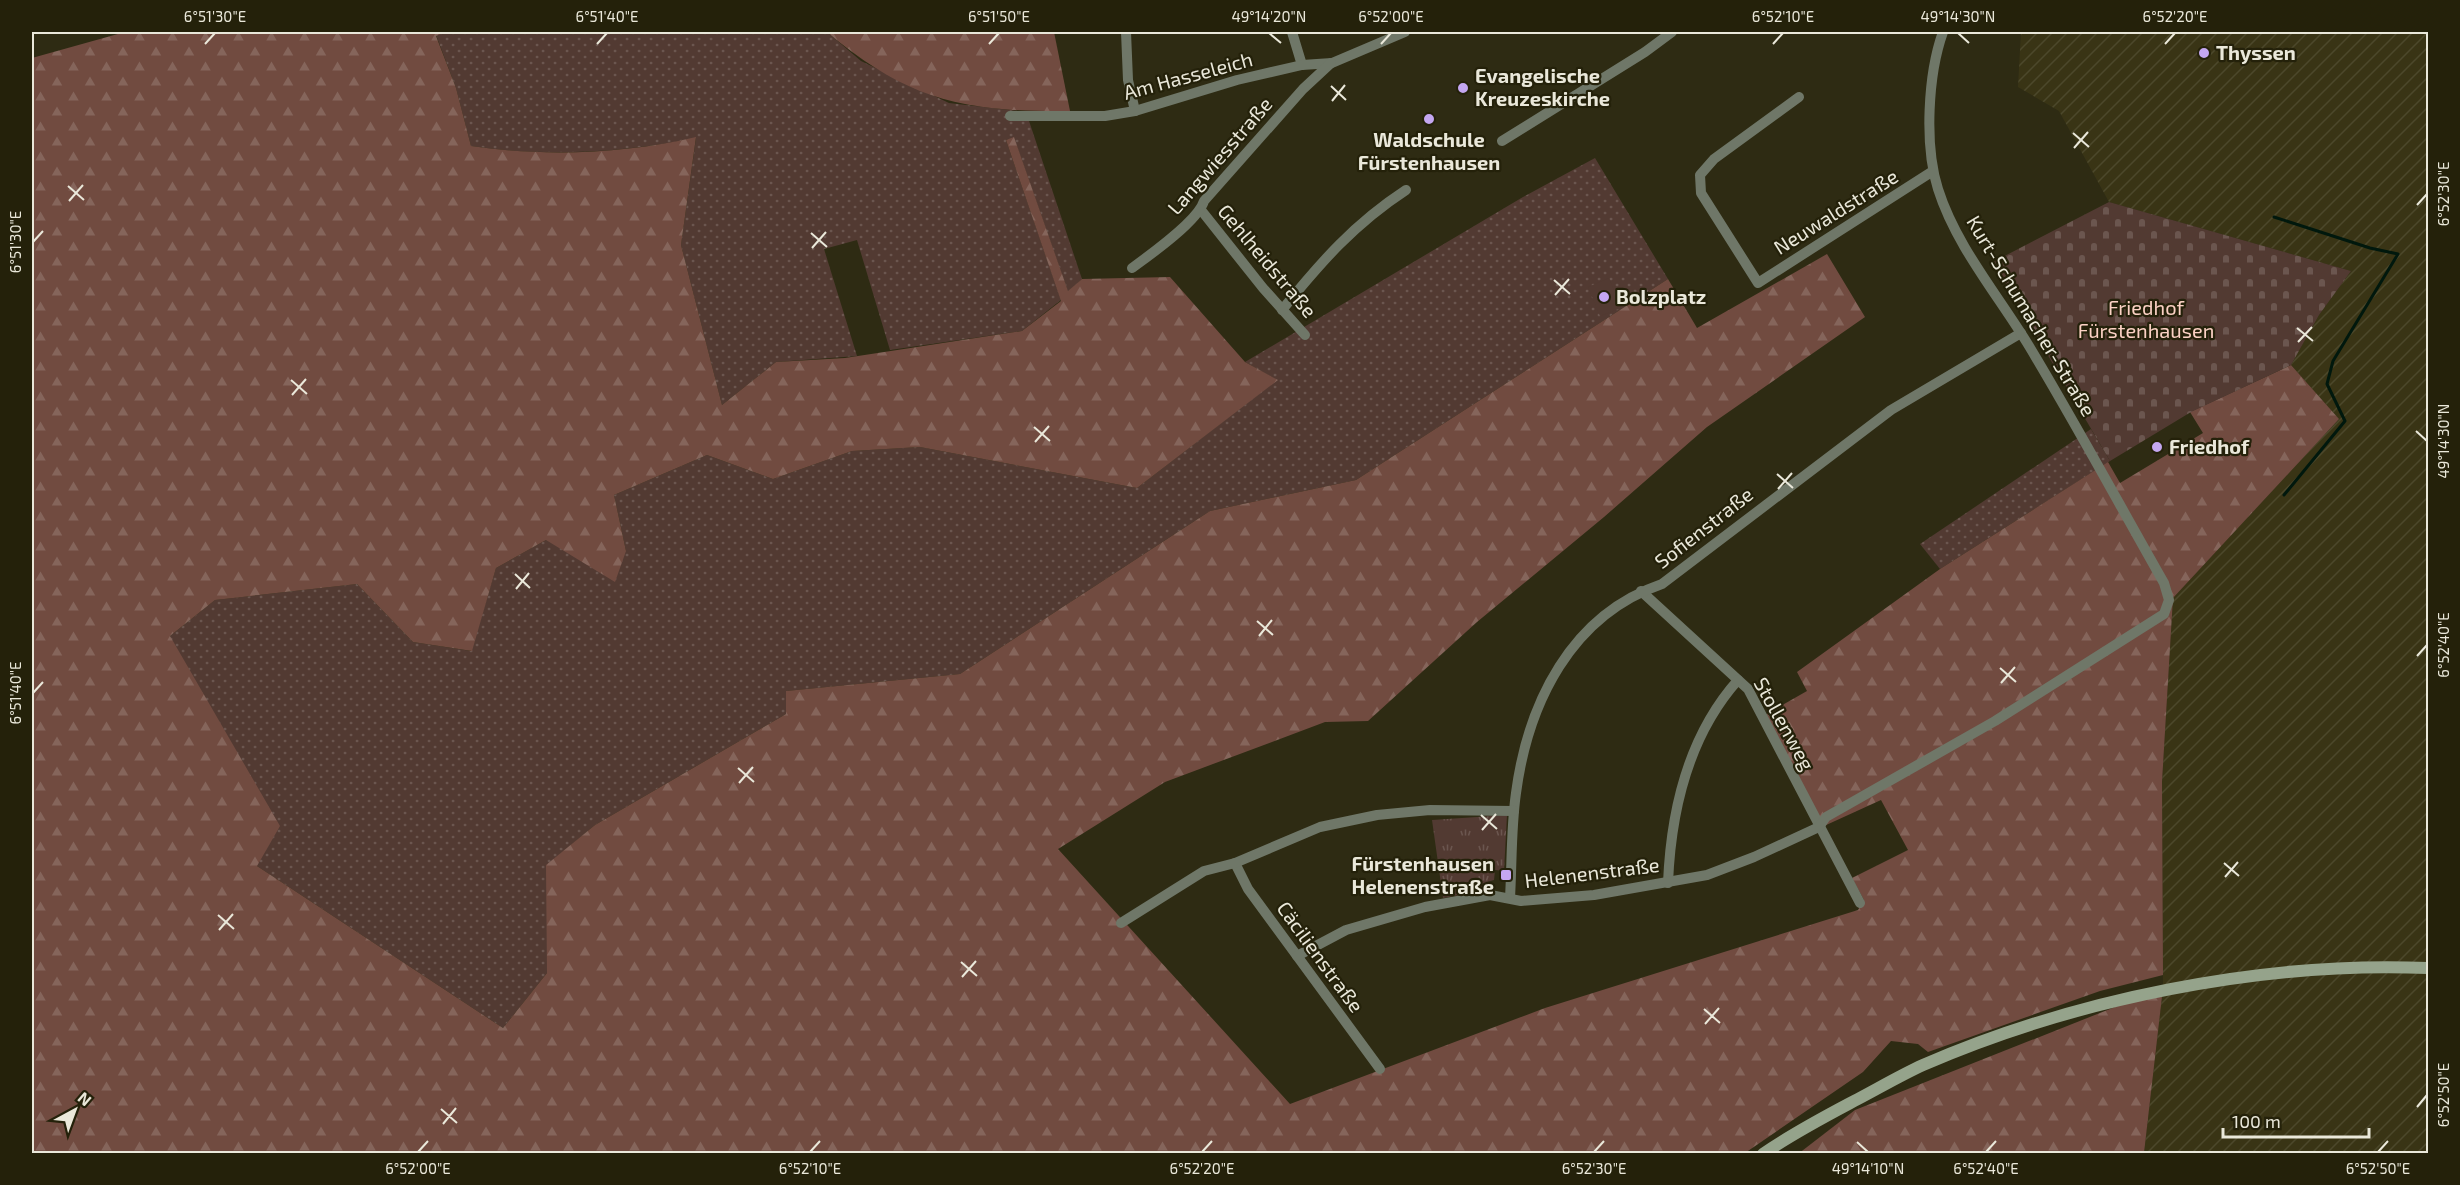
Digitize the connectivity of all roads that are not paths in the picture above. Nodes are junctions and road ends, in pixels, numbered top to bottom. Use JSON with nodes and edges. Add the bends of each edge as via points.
{"nodes":[{"id":1,"x":1126,"y":32,"type":"edge"},
{"id":2,"x":1293,"y":32,"type":"edge"},
{"id":3,"x":1405,"y":32,"type":"edge"},
{"id":4,"x":1672,"y":32,"type":"edge"},
{"id":5,"x":1943,"y":32,"type":"edge"},
{"id":6,"x":1332,"y":63,"type":"junction"},
{"id":7,"x":1302,"y":65,"type":"junction"},
{"id":8,"x":1799,"y":97,"type":"dead end"},
{"id":9,"x":1135,"y":111,"type":"junction"},
{"id":10,"x":1010,"y":116,"type":"dead end"},
{"id":11,"x":1502,"y":141,"type":"dead end"},
{"id":12,"x":1933,"y":171,"type":"junction"},
{"id":13,"x":1406,"y":190,"type":"dead end"},
{"id":14,"x":1201,"y":210,"type":"junction"},
{"id":15,"x":1132,"y":268,"type":"dead end"},
{"id":16,"x":1282,"y":310,"type":"junction"},
{"id":17,"x":2021,"y":333,"type":"junction"},
{"id":18,"x":1305,"y":335,"type":"dead end"},
{"id":19,"x":1641,"y":591,"type":"junction"},
{"id":20,"x":1738,"y":680,"type":"junction"},
{"id":21,"x":1514,"y":811,"type":"junction"},
{"id":22,"x":1819,"y":827,"type":"junction"},
{"id":23,"x":1235,"y":863,"type":"junction"},
{"id":24,"x":1668,"y":883,"type":"junction"},
{"id":25,"x":1510,"y":898,"type":"junction"},
{"id":26,"x":1860,"y":903,"type":"dead end"},
{"id":27,"x":1121,"y":923,"type":"dead end"},
{"id":28,"x":1297,"y":956,"type":"junction"},
{"id":29,"x":2428,"y":968,"type":"edge"},
{"id":30,"x":1380,"y":1069,"type":"dead end"},
{"id":31,"x":1763,"y":1154,"type":"edge"}],
"edges":[{"from":1,"to":9,"type":"street","via":[[1128,80]]},
{"from":2,"to":7,"type":"street"},
{"from":3,"to":6,"type":"street","name":"Am Hasseleich"},
{"from":4,"to":11,"type":"street"},
{"from":5,"to":12,"type":"street","name":"Kurt-Schumacher-Straße","via":[[1934,57],[1930,87]]},
{"from":6,"to":7,"type":"street","name":"Am Hasseleich"},
{"from":6,"to":14,"type":"street","name":"Langwiesstraße","via":[[1302,89],[1204,201]]},
{"from":7,"to":9,"type":"street","name":"Am Hasseleich"},
{"from":8,"to":12,"type":"street","name":"Neuwaldstraße","via":[[1714,159],[1700,175],[1701,193],[1758,283]]},
{"from":9,"to":10,"type":"street","name":"Am Hasseleich","via":[[1105,116]]},
{"from":12,"to":17,"type":"street","name":"Kurt-Schumacher-Straße","via":[[1955,231]]},
{"from":13,"to":16,"type":"street","via":[[1358,225],[1329,253]]},
{"from":14,"to":15,"type":"street","name":"Langwiesstraße"},
{"from":14,"to":16,"type":"street","name":"Gehlheidstraße"},
{"from":16,"to":18,"type":"street","name":"Gehlheidstraße"},
{"from":17,"to":19,"type":"street","name":"Sofienstraße","via":[[1891,410],[1662,584]]},
{"from":17,"to":22,"type":"street","name":"Kurt-Schumacher-Straße","via":[[2075,422],[2164,584],[2169,600],[2163,614],[1995,721],[1826,817]]},
{"from":19,"to":20,"type":"street","name":"Stollenweg"},
{"from":19,"to":21,"type":"street","name":"Sofienstraße","via":[[1620,602],[1589,628],[1546,686],[1530,724]]},
{"from":20,"to":22,"type":"street","name":"Stollenweg","via":[[1748,689]]},
{"from":20,"to":24,"type":"street","via":[[1711,717],[1694,753],[1673,821]]},
{"from":21,"to":23,"type":"street","via":[[1430,810],[1377,815],[1320,827]]},
{"from":21,"to":25,"type":"street","name":"Sofienstraße"},
{"from":22,"to":24,"type":"street","name":"Helenenstraße","via":[[1707,875]]},
{"from":22,"to":26,"type":"street","name":"Stollenweg"},
{"from":23,"to":27,"type":"street","via":[[1204,871]]},
{"from":23,"to":28,"type":"street","name":"Cäcilienstraße","via":[[1248,889]]},
{"from":24,"to":25,"type":"street","name":"Helenenstraße","via":[[1521,902]]},
{"from":25,"to":28,"type":"street","name":"Helenenstraße","via":[[1490,895],[1391,915],[1346,930]]},
{"from":28,"to":30,"type":"street","name":"Cäcilienstraße"},
{"from":29,"to":31,"type":"main road","via":[[2255,975],[2157,993],[2058,1018],[2001,1034],[1921,1066]]}]}
